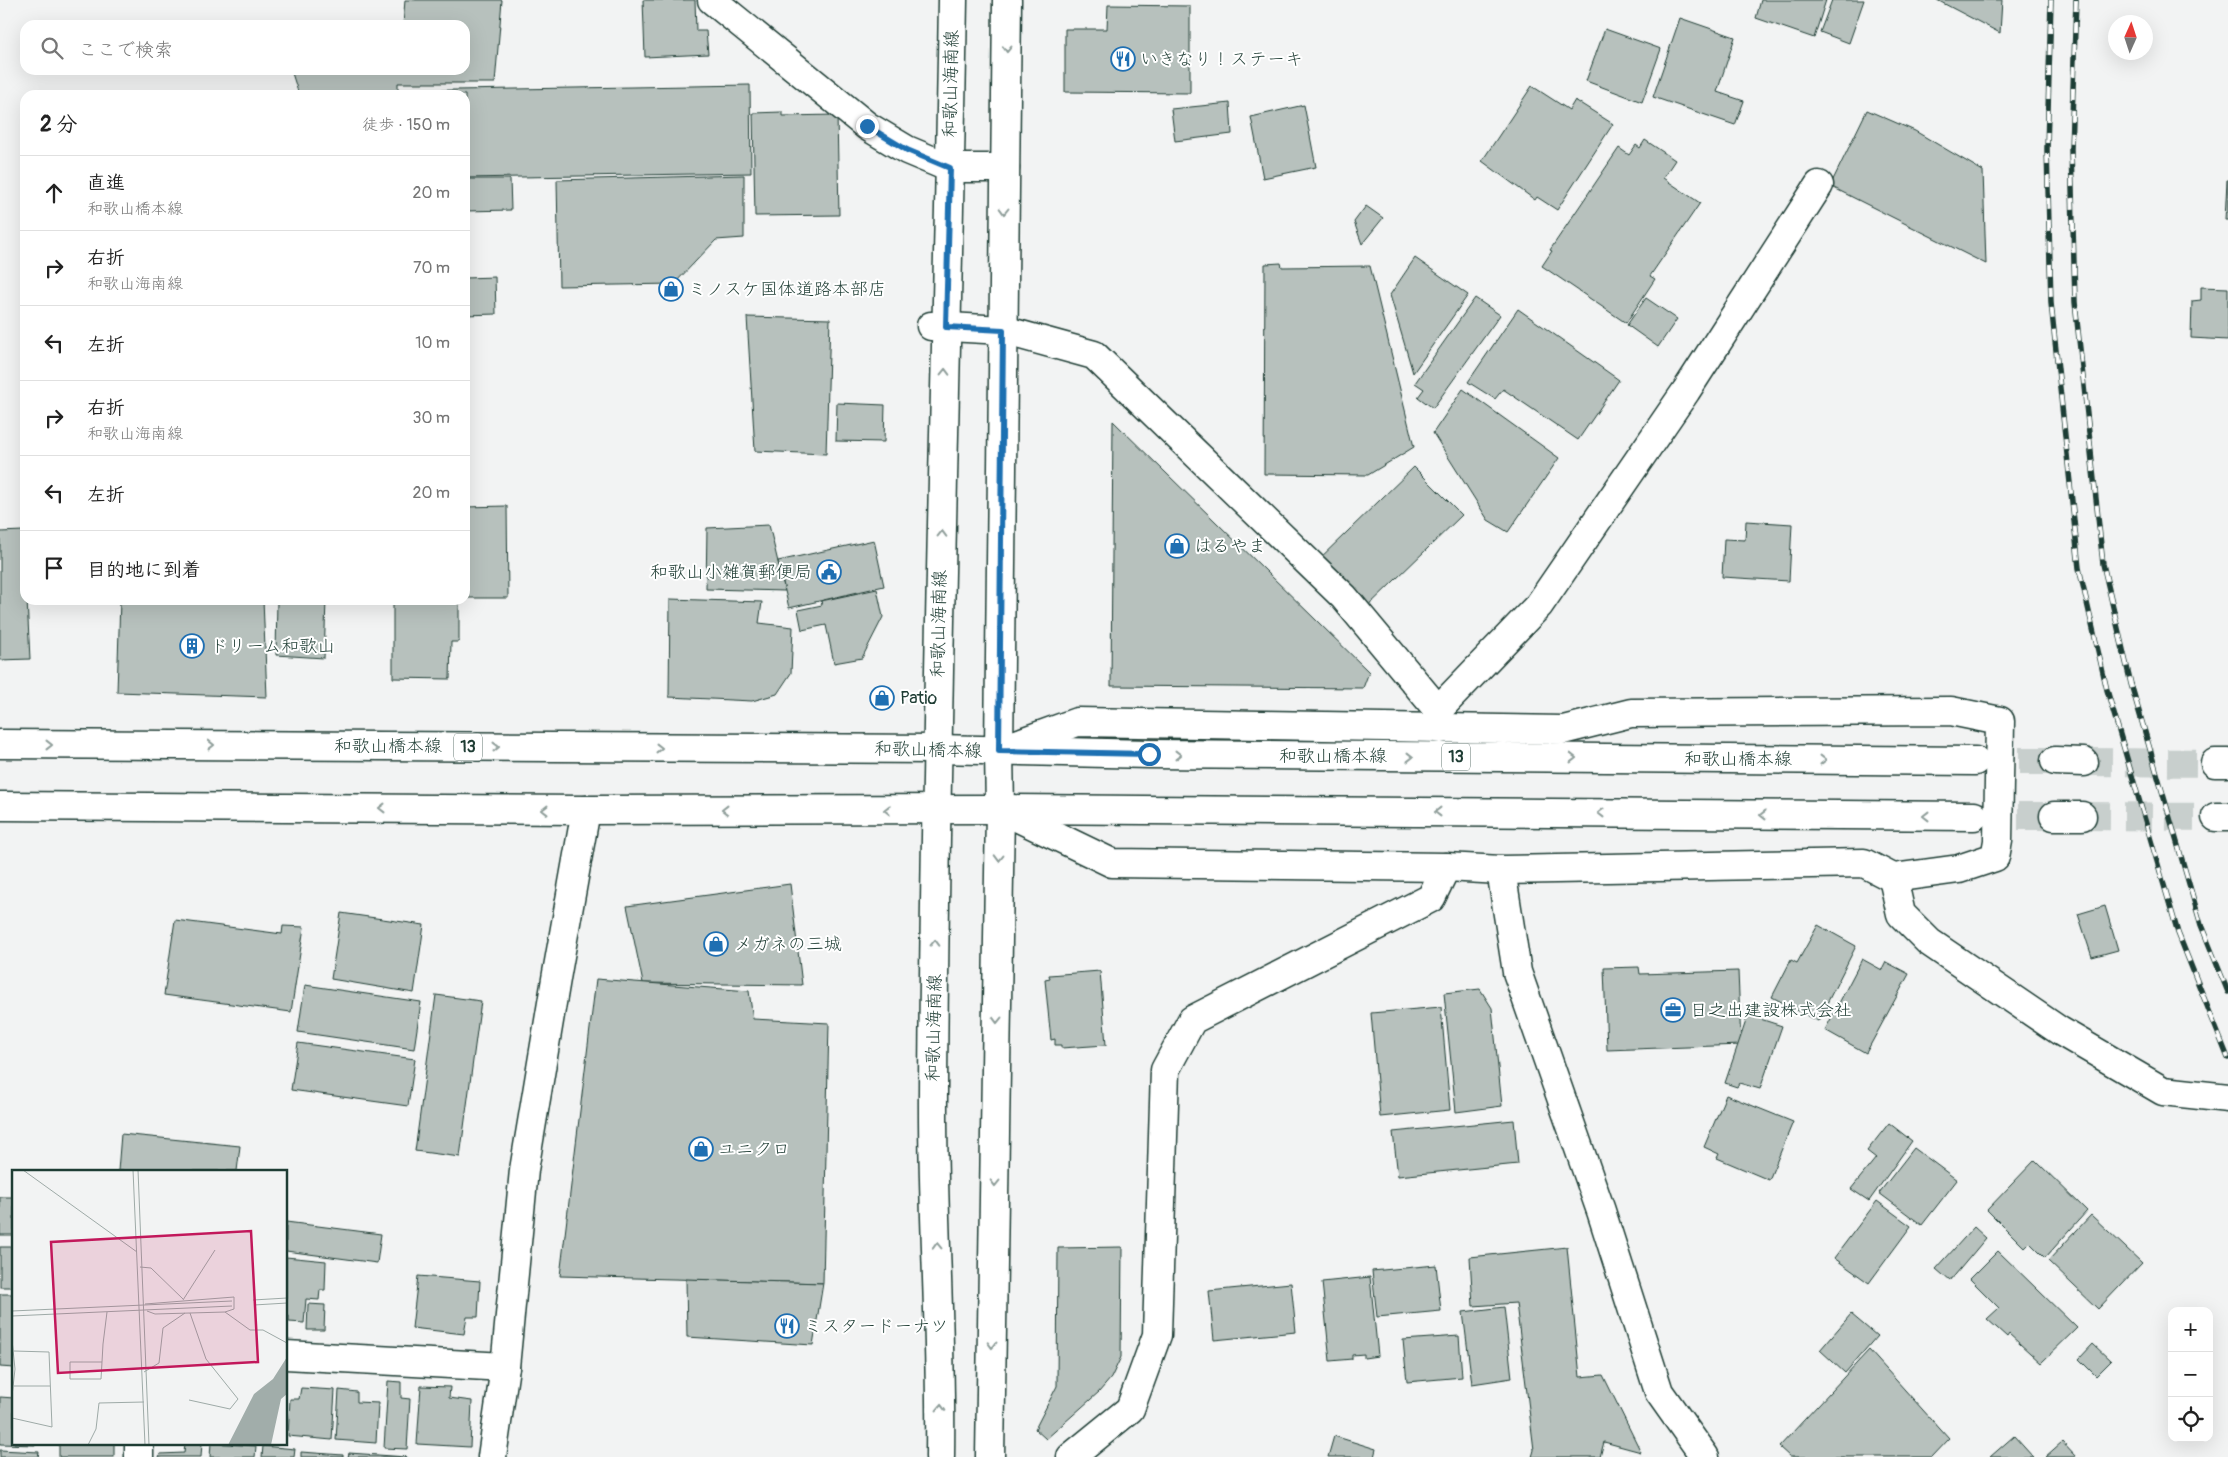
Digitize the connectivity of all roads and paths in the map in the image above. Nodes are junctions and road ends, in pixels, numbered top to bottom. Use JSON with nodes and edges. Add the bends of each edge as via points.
{"nodes":[{"id":1,"x":712,"y":0,"type":"edge"},
{"id":2,"x":953,"y":0,"type":"edge"},
{"id":3,"x":1007,"y":0,"type":"edge"},
{"id":4,"x":950,"y":168,"type":"junction"},
{"id":5,"x":1005,"y":168,"type":"junction"},
{"id":6,"x":1819,"y":185,"type":"dead end"},
{"id":7,"x":939,"y":327,"type":"junction"},
{"id":8,"x":1003,"y":330,"type":"junction"},
{"id":9,"x":1439,"y":719,"type":"junction"},
{"id":10,"x":0,"y":744,"type":"edge"},
{"id":11,"x":937,"y":750,"type":"junction"},
{"id":12,"x":999,"y":751,"type":"junction"},
{"id":13,"x":1975,"y":761,"type":"tunnel mouth"},
{"id":14,"x":2055,"y":761,"type":"tunnel mouth"},
{"id":15,"x":2084,"y":762,"type":"tunnel mouth"},
{"id":16,"x":0,"y":806,"type":"edge"},
{"id":17,"x":1000,"y":809,"type":"junction"},
{"id":18,"x":586,"y":810,"type":"junction"},
{"id":19,"x":936,"y":810,"type":"junction"},
{"id":20,"x":1974,"y":816,"type":"tunnel mouth"},
{"id":21,"x":2054,"y":816,"type":"tunnel mouth"},
{"id":22,"x":2082,"y":816,"type":"tunnel mouth"},
{"id":23,"x":1446,"y":867,"type":"junction"},
{"id":24,"x":1501,"y":870,"type":"junction"},
{"id":25,"x":1893,"y":878,"type":"junction"},
{"id":26,"x":2228,"y":1098,"type":"edge"},
{"id":27,"x":288,"y":1355,"type":"edge"},
{"id":28,"x":505,"y":1367,"type":"junction"},
{"id":29,"x":139,"y":1444,"type":"edge"},
{"id":30,"x":139,"y":1457,"type":"edge"},
{"id":31,"x":492,"y":1457,"type":"edge"},
{"id":32,"x":940,"y":1457,"type":"edge"},
{"id":33,"x":990,"y":1457,"type":"edge"},
{"id":34,"x":1071,"y":1457,"type":"edge"},
{"id":35,"x":1705,"y":1457,"type":"edge"}],
"edges":[{"from":1,"to":4,"type":"main road","via":[[867,126],[907,150]]},
{"from":2,"to":4,"type":"main road","name":"和歌山海南線"},
{"from":3,"to":5,"type":"main road","one_way":true},
{"from":4,"to":5,"type":"main road"},
{"from":4,"to":7,"type":"main road","name":"和歌山海南線"},
{"from":5,"to":8,"type":"main road","one_way":true},
{"from":6,"to":9,"type":"main road","via":[[1686,391],[1539,604]]},
{"from":7,"to":8,"type":"main road"},
{"from":11,"to":7,"type":"main road","name":"和歌山海南線","one_way":true},
{"from":8,"to":9,"type":"main road","via":[[1094,355],[1344,597]]},
{"from":8,"to":12,"type":"main road"},
{"from":9,"to":12,"type":"main road","via":[[1077,722]]},
{"from":9,"to":25,"type":"main road","via":[[1563,730],[1631,712],[1951,711],[2000,721],[1995,857],[1959,869]]},
{"from":10,"to":11,"type":"main road","name":"和歌山橋本線","number":"13","one_way":true},
{"from":11,"to":12,"type":"main road","name":"和歌山橋本線","number":"13"},
{"from":11,"to":19,"type":"main road","name":"和歌山海南線"},
{"from":12,"to":13,"type":"main road","name":"和歌山橋本線","number":"13","one_way":true},
{"from":12,"to":17,"type":"main road"},
{"from":14,"to":15,"type":"main road"},
{"from":18,"to":16,"type":"main road","one_way":true},
{"from":17,"to":19,"type":"main road"},
{"from":20,"to":17,"type":"main road","one_way":true},
{"from":17,"to":23,"type":"main road","via":[[1112,862]]},
{"from":17,"to":33,"type":"main road","one_way":true},
{"from":19,"to":18,"type":"main road","one_way":true},
{"from":18,"to":28,"type":"main road","via":[[524,1170]]},
{"from":32,"to":19,"type":"main road","name":"和歌山海南線","one_way":true,"via":[[933,1096]]},
{"from":21,"to":22,"type":"main road"},
{"from":23,"to":24,"type":"main road"},
{"from":23,"to":34,"type":"main road","via":[[1431,898],[1192,1020],[1165,1070],[1158,1336],[1130,1409]]},
{"from":24,"to":25,"type":"main road","via":[[1864,863]]},
{"from":24,"to":35,"type":"main road","via":[[1517,972],[1601,1211],[1659,1392]]},
{"from":25,"to":26,"type":"main road","via":[[1901,914],[1929,942],[2060,1031],[2163,1091]]},
{"from":27,"to":28,"type":"main road"},
{"from":28,"to":31,"type":"main road"},
{"from":29,"to":30,"type":"main road"}]}
